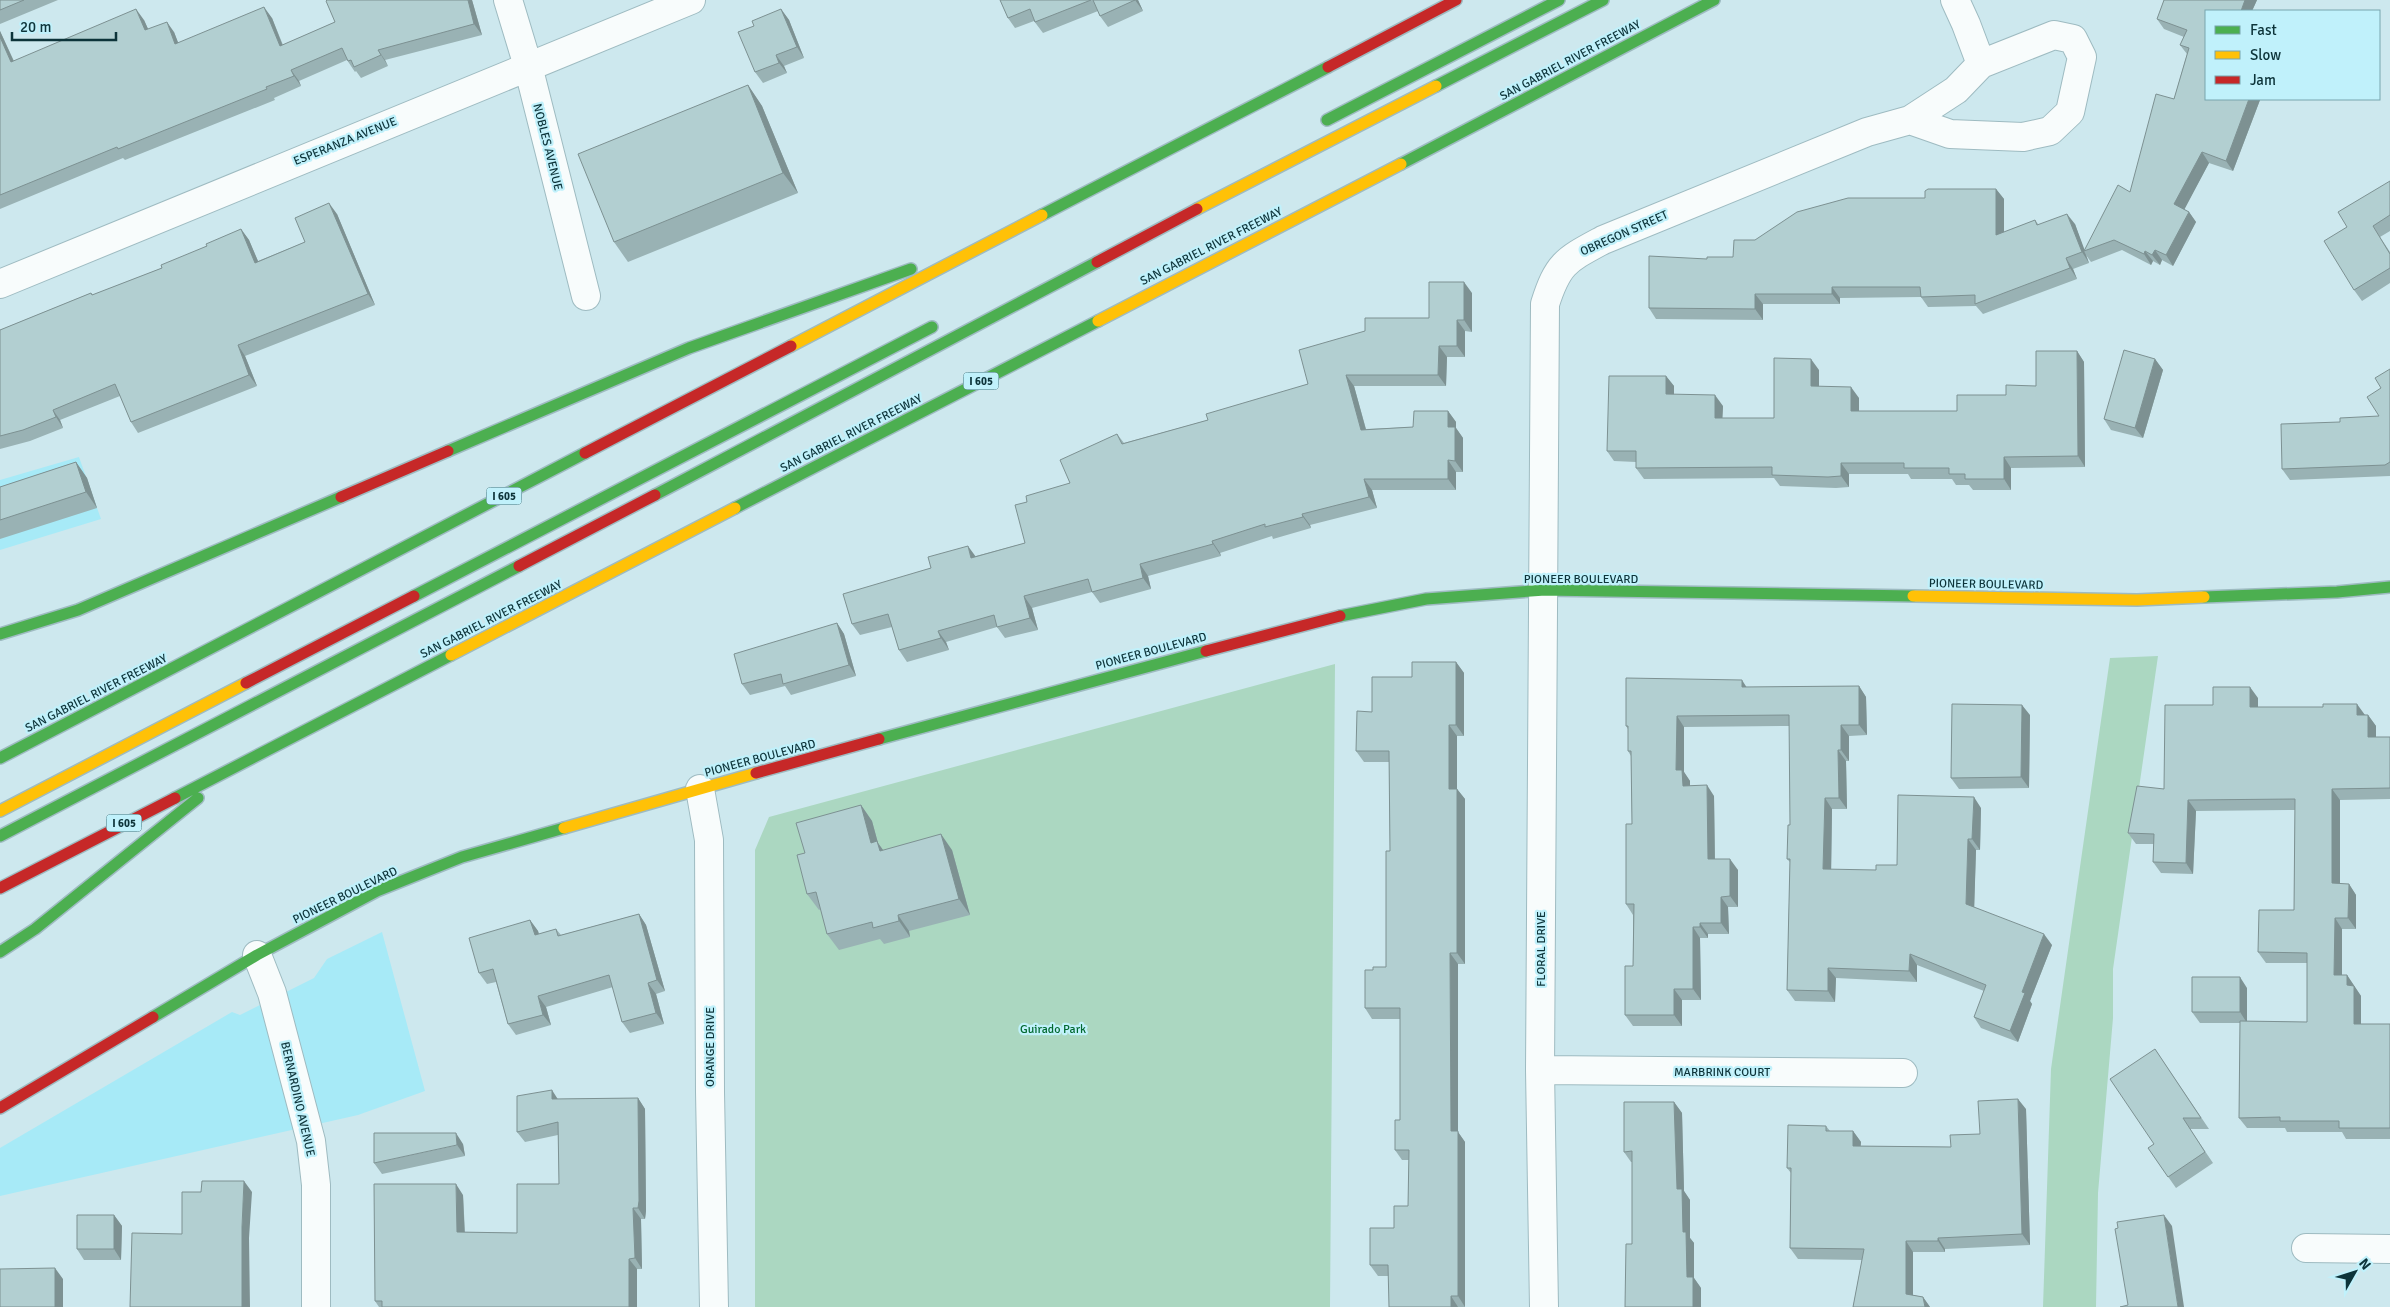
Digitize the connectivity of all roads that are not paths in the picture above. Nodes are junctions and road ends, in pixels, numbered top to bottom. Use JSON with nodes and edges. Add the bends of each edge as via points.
{"nodes":[{"id":1,"x":508,"y":0,"type":"edge"},
{"id":2,"x":691,"y":0,"type":"edge"},
{"id":3,"x":1456,"y":0,"type":"edge"},
{"id":4,"x":1559,"y":0,"type":"edge"},
{"id":5,"x":1603,"y":0,"type":"edge"},
{"id":6,"x":1714,"y":0,"type":"edge"},
{"id":7,"x":1955,"y":0,"type":"edge"},
{"id":8,"x":1981,"y":64,"type":"junction"},
{"id":9,"x":528,"y":66,"type":"junction"},
{"id":10,"x":1910,"y":120,"type":"junction"},
{"id":11,"x":1320,"y":124,"type":"dead end"},
{"id":12,"x":1009,"y":234,"type":"junction"},
{"id":13,"x":0,"y":284,"type":"edge"},
{"id":14,"x":586,"y":296,"type":"dead end"},
{"id":15,"x":946,"y":320,"type":"dead end"},
{"id":16,"x":2390,"y":587,"type":"edge"},
{"id":17,"x":1544,"y":590,"type":"junction"},
{"id":18,"x":0,"y":634,"type":"edge"},
{"id":19,"x":0,"y":758,"type":"edge"},
{"id":20,"x":247,"y":759,"type":"junction"},
{"id":21,"x":700,"y":788,"type":"junction"},
{"id":22,"x":0,"y":812,"type":"edge"},
{"id":23,"x":0,"y":836,"type":"edge"},
{"id":24,"x":0,"y":888,"type":"edge"},
{"id":25,"x":0,"y":952,"type":"edge"},
{"id":26,"x":257,"y":955,"type":"junction"},
{"id":27,"x":1540,"y":1070,"type":"junction"},
{"id":28,"x":1903,"y":1073,"type":"dead end"},
{"id":29,"x":0,"y":1108,"type":"edge"},
{"id":30,"x":2306,"y":1248,"type":"dead end"},
{"id":31,"x":2390,"y":1249,"type":"edge"},
{"id":32,"x":316,"y":1307,"type":"edge"},
{"id":33,"x":714,"y":1307,"type":"edge"},
{"id":34,"x":1544,"y":1307,"type":"edge"}],
"edges":[{"from":1,"to":9,"type":"street","name":"NOBLES AVENUE"},
{"from":2,"to":9,"type":"street","name":"ESPERANZA AVENUE"},
{"from":3,"to":12,"type":"main road","name":"SAN GABRIEL RIVER FREEWAY","number":"I 605"},
{"from":4,"to":11,"type":"main road"},
{"from":5,"to":23,"type":"main road"},
{"from":6,"to":20,"type":"main road","name":"SAN GABRIEL RIVER FREEWAY","number":"I 605","via":[[1536,95]]},
{"from":7,"to":8,"type":"street"},
{"from":8,"to":10,"type":"street","name":"OBREGON STREET","via":[[1956,90]]},
{"from":8,"to":10,"type":"street","name":"OBREGON STREET","via":[[2054,35],[2074,39],[2082,57],[2070,112],[2050,131],[2023,137],[1950,134]]},
{"from":9,"to":13,"type":"street","name":"ESPERANZA AVENUE"},
{"from":9,"to":14,"type":"street","name":"NOBLES AVENUE"},
{"from":10,"to":17,"type":"street","name":"OBREGON STREET","via":[[1867,132],[1603,240],[1569,258],[1553,281],[1545,304]]},
{"from":12,"to":18,"type":"main road","via":[[689,348],[78,610]]},
{"from":12,"to":19,"type":"main road","name":"SAN GABRIEL RIVER FREEWAY","number":"I 605"},
{"from":15,"to":22,"type":"main road"},
{"from":16,"to":17,"type":"main road","name":"PIONEER BOULEVARD","via":[[2136,600]]},
{"from":17,"to":21,"type":"main road","name":"PIONEER BOULEVARD","via":[[1426,599],[1358,611]]},
{"from":17,"to":27,"type":"street","name":"FLORAL DRIVE"},
{"from":20,"to":24,"type":"main road","name":"SAN GABRIEL RIVER FREEWAY","number":"I 605"},
{"from":20,"to":25,"type":"main road","via":[[34,929]]},
{"from":21,"to":26,"type":"main road","name":"PIONEER BOULEVARD","via":[[462,857],[377,891]]},
{"from":21,"to":33,"type":"street","name":"ORANGE DRIVE","via":[[709,840]]},
{"from":26,"to":29,"type":"main road","name":"PIONEER BOULEVARD"},
{"from":26,"to":32,"type":"street","name":"BERNARDINO AVENUE","via":[[272,993],[311,1141],[316,1185]]},
{"from":27,"to":28,"type":"street","name":"MARBRINK COURT"},
{"from":27,"to":34,"type":"street","name":"FLORAL DRIVE"},
{"from":30,"to":31,"type":"street"}]}
